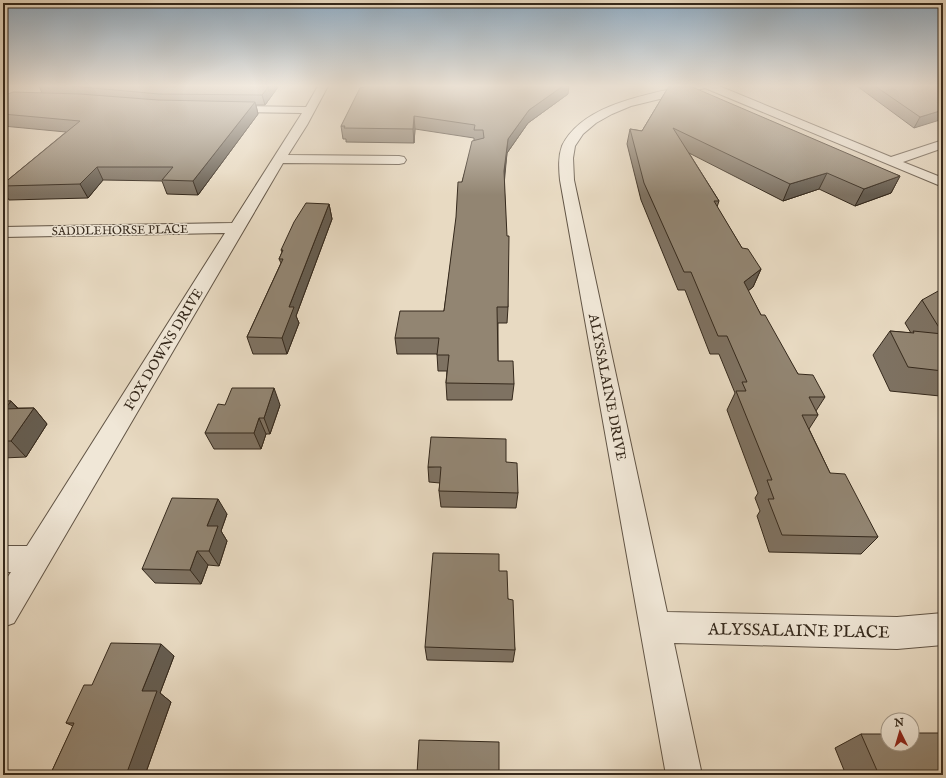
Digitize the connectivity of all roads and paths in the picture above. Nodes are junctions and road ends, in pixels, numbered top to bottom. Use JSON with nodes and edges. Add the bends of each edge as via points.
{"nodes":[{"id":1,"x":301,"y":122,"type":"edge"},
{"id":2,"x":591,"y":122,"type":"edge"},
{"id":3,"x":798,"y":122,"type":"edge"},
{"id":4,"x":943,"y":144,"type":"edge"},
{"id":5,"x":279,"y":159,"type":"junction"},
{"id":6,"x":399,"y":160,"type":"dead end"},
{"id":7,"x":892,"y":161,"type":"junction"},
{"id":8,"x":943,"y":183,"type":"edge"},
{"id":9,"x":237,"y":228,"type":"junction"},
{"id":10,"x":3,"y":232,"type":"edge"},
{"id":11,"x":3,"y":559,"type":"edge"},
{"id":12,"x":35,"y":559,"type":"junction"},
{"id":13,"x":3,"y":612,"type":"edge"},
{"id":14,"x":655,"y":627,"type":"junction"},
{"id":15,"x":943,"y":629,"type":"edge"},
{"id":16,"x":684,"y":775,"type":"edge"}],
"edges":[{"from":1,"to":5,"type":"street","name":"FOX DOWNS DRIVE"},
{"from":2,"to":14,"type":"street","name":"ALYSSALAINE DRIVE","via":[[575,136],[570,146],[566,163],[567,180]]},
{"from":3,"to":7,"type":"street"},
{"from":4,"to":7,"type":"street"},
{"from":5,"to":6,"type":"street"},
{"from":5,"to":9,"type":"street","name":"FOX DOWNS DRIVE"},
{"from":7,"to":8,"type":"street"},
{"from":9,"to":10,"type":"street","name":"SADDLEHORSE PLACE"},
{"from":9,"to":12,"type":"street","name":"FOX DOWNS DRIVE"},
{"from":11,"to":12,"type":"street"},
{"from":12,"to":13,"type":"street","name":"FOX DOWNS DRIVE"},
{"from":14,"to":15,"type":"street","name":"ALYSSALAINE PLACE","via":[[897,633]]},
{"from":14,"to":16,"type":"street","name":"ALYSSALAINE DRIVE"}]}
